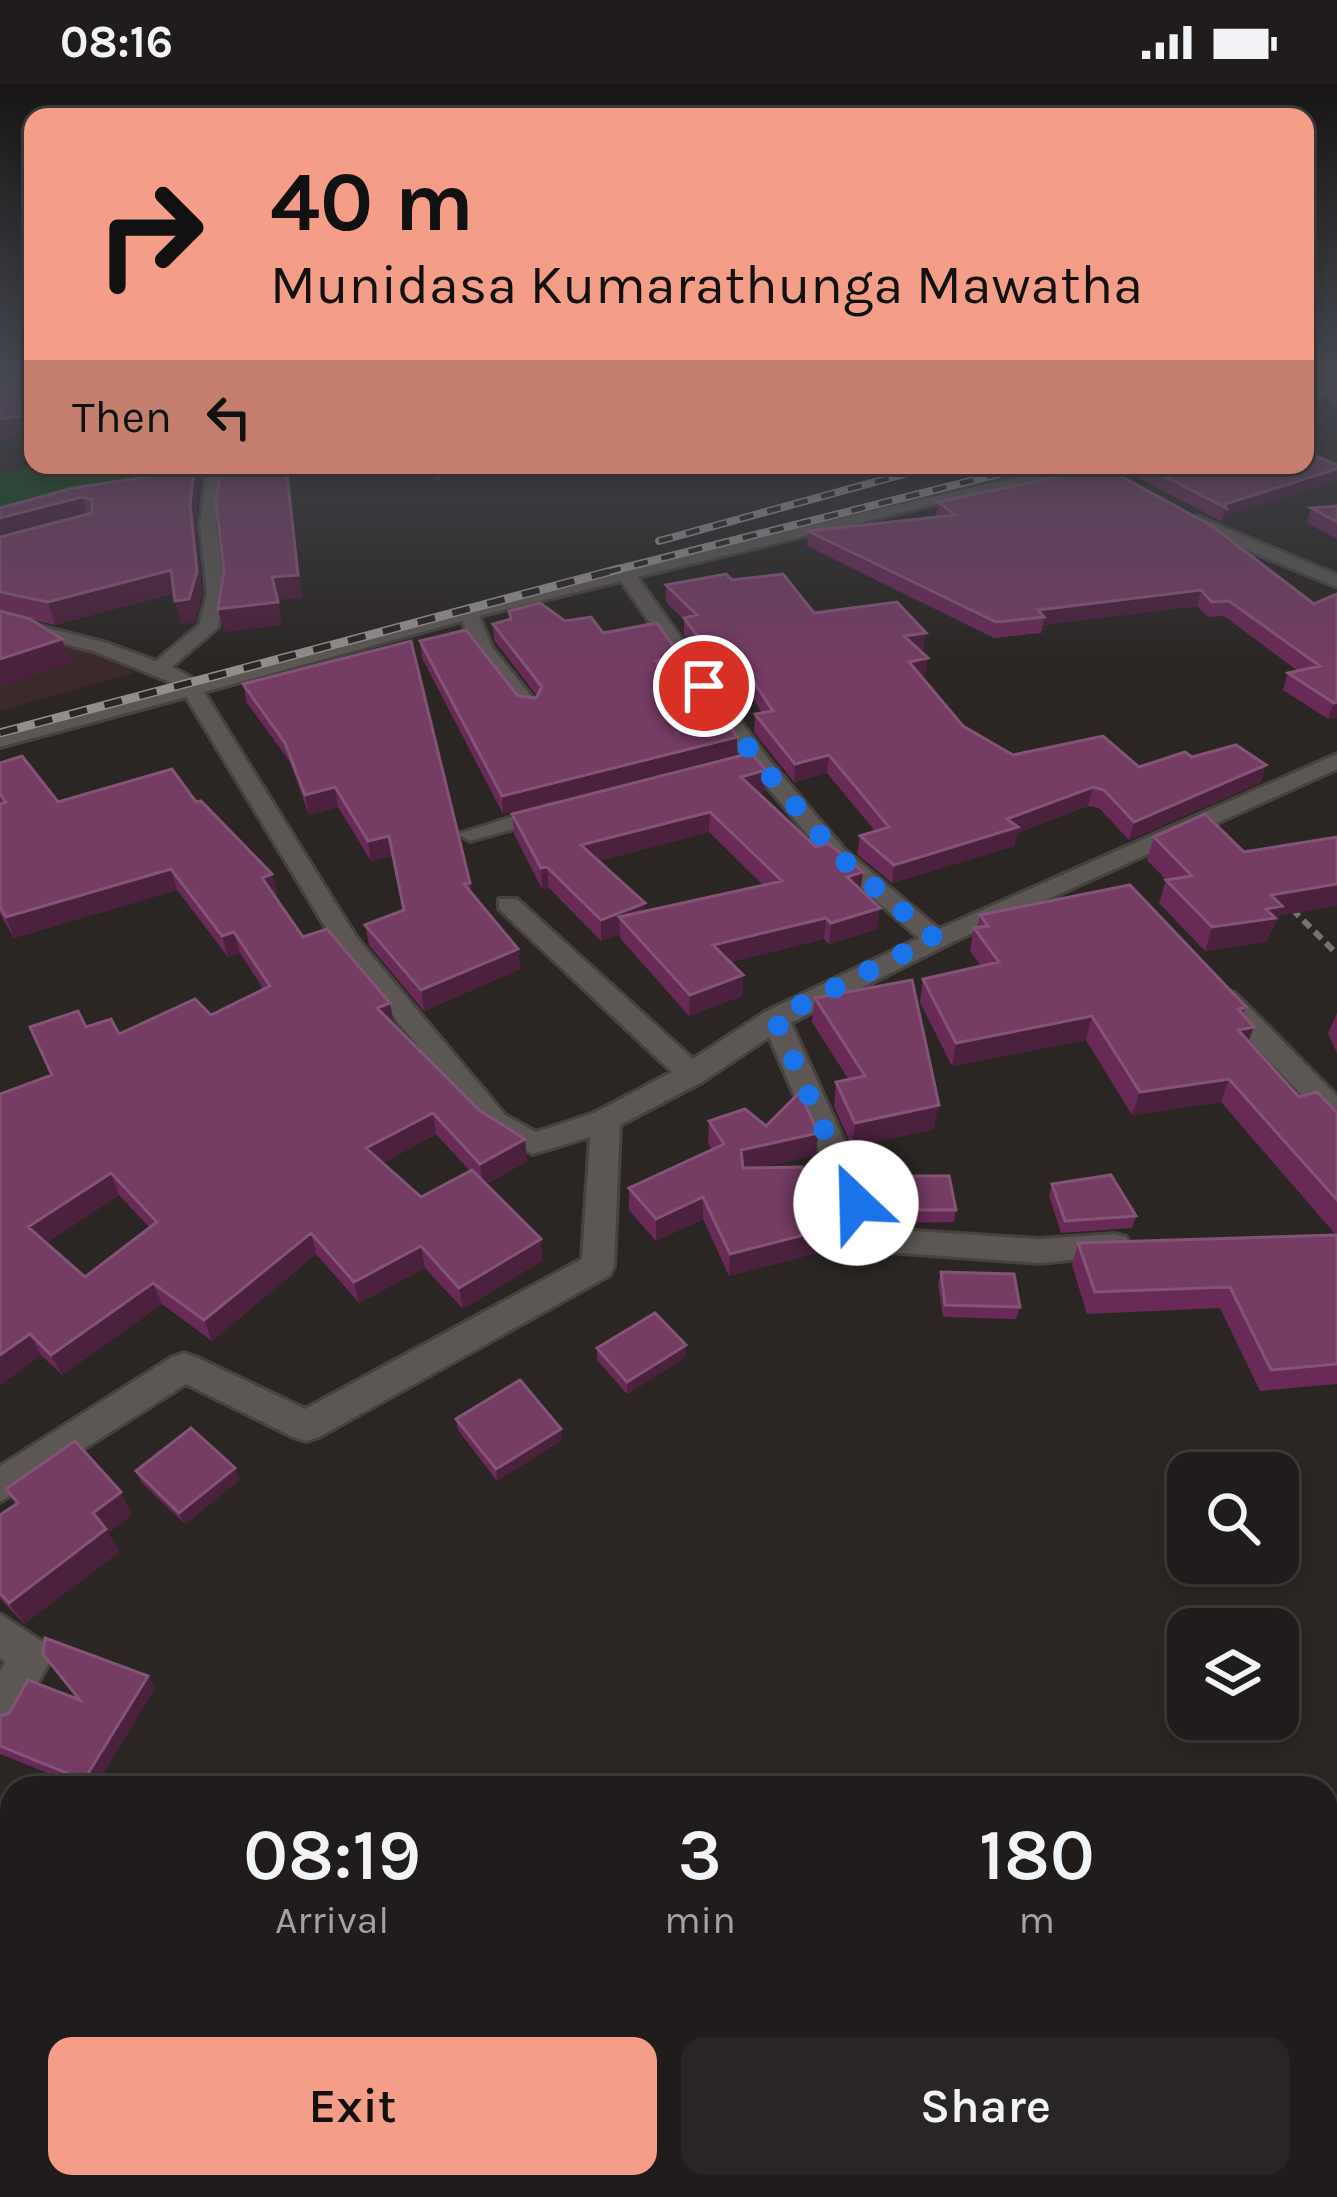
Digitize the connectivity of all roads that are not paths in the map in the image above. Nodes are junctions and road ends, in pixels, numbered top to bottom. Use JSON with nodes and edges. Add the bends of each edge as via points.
{"nodes":[{"id":1,"x":214,"y":474,"type":"edge"},
{"id":2,"x":1053,"y":474,"type":"edge"},
{"id":3,"x":1107,"y":474,"type":"edge"},
{"id":4,"x":1111,"y":476,"type":"edge"},
{"id":5,"x":1165,"y":507,"type":"edge"},
{"id":6,"x":626,"y":574,"type":"junction"},
{"id":7,"x":1337,"y":582,"type":"edge"},
{"id":8,"x":469,"y":615,"type":"junction"},
{"id":9,"x":0,"y":622,"type":"edge"},
{"id":10,"x":159,"y":668,"type":"junction"},
{"id":11,"x":193,"y":688,"type":"junction"},
{"id":12,"x":530,"y":707,"type":"edge"},
{"id":13,"x":0,"y":741,"type":"edge"},
{"id":14,"x":1337,"y":761,"type":"edge"},
{"id":15,"x":574,"y":805,"type":"edge"},
{"id":16,"x":470,"y":835,"type":"dead end"},
{"id":17,"x":508,"y":904,"type":"dead end"},
{"id":18,"x":934,"y":938,"type":"junction"},
{"id":19,"x":1208,"y":981,"type":"edge"},
{"id":20,"x":775,"y":1018,"type":"junction"},
{"id":21,"x":692,"y":1075,"type":"junction"},
{"id":22,"x":1337,"y":1114,"type":"edge"},
{"id":23,"x":606,"y":1118,"type":"junction"},
{"id":24,"x":1151,"y":1243,"type":"edge"},
{"id":25,"x":0,"y":1486,"type":"edge"},
{"id":26,"x":0,"y":1633,"type":"edge"},
{"id":27,"x":0,"y":1708,"type":"edge"}],
"edges":[{"from":1,"to":10,"type":"street","via":[[208,525],[216,594],[208,627]]},
{"from":2,"to":6,"type":"street"},
{"from":3,"to":4,"type":"street"},
{"from":5,"to":7,"type":"street"},
{"from":6,"to":8,"type":"street"},
{"from":6,"to":18,"type":"street","via":[[745,763]]},
{"from":8,"to":11,"type":"street"},
{"from":8,"to":12,"type":"street"},
{"from":9,"to":10,"type":"street"},
{"from":10,"to":11,"type":"street"},
{"from":11,"to":13,"type":"street"},
{"from":11,"to":23,"type":"street","via":[[347,942],[495,1122],[533,1143]]},
{"from":14,"to":18,"type":"street","via":[[1111,874]]},
{"from":15,"to":16,"type":"street"},
{"from":17,"to":21,"type":"street"},
{"from":18,"to":20,"type":"street"},
{"from":19,"to":22,"type":"street"},
{"from":20,"to":21,"type":"street"},
{"from":20,"to":24,"type":"street","via":[[873,1241],[1039,1251]]},
{"from":21,"to":23,"type":"street"},
{"from":23,"to":25,"type":"street","via":[[598,1266],[305,1426],[184,1366]]},
{"from":26,"to":27,"type":"street","via":[[32,1658]]}]}
